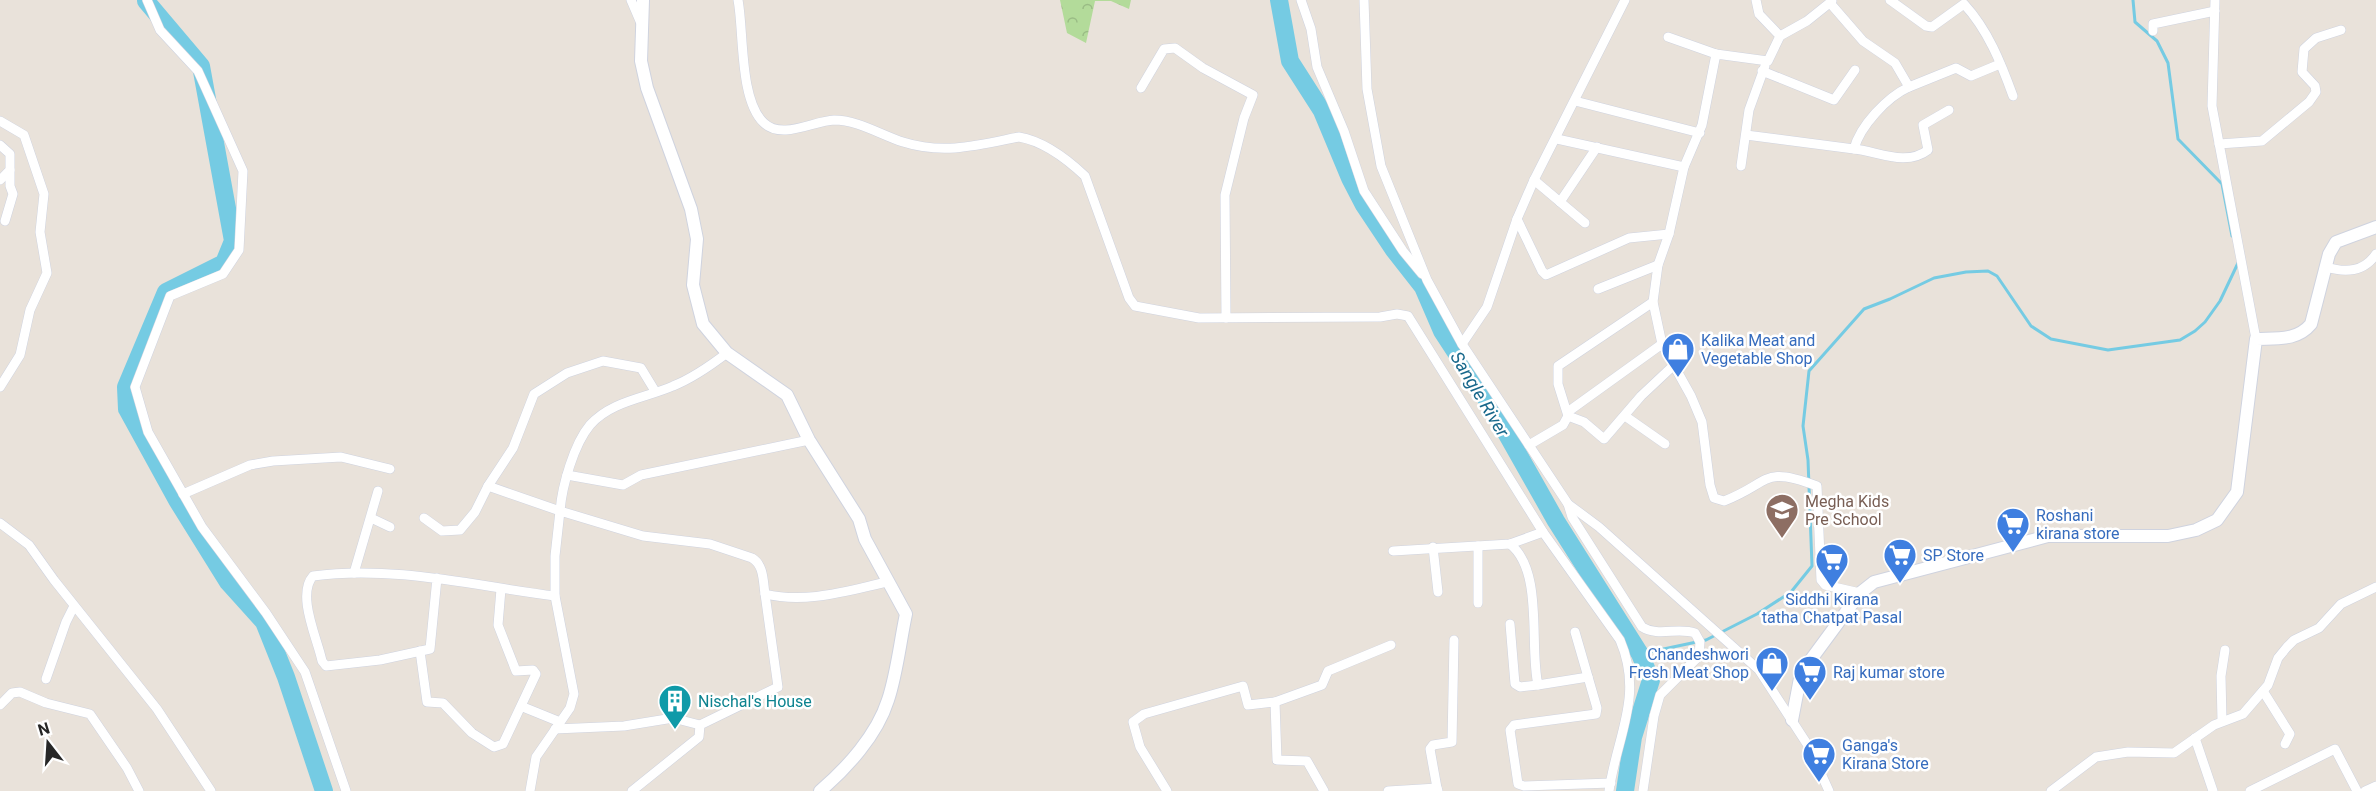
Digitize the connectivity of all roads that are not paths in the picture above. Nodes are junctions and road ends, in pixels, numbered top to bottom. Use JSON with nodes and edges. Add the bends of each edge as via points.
{"nodes":[{"id":1,"x":147,"y":0,"type":"edge"},
{"id":2,"x":631,"y":0,"type":"edge"},
{"id":3,"x":643,"y":0,"type":"edge"},
{"id":4,"x":738,"y":0,"type":"edge"},
{"id":5,"x":1301,"y":0,"type":"edge"},
{"id":6,"x":1364,"y":0,"type":"edge"},
{"id":7,"x":1625,"y":0,"type":"edge"},
{"id":8,"x":1756,"y":0,"type":"edge"},
{"id":9,"x":1890,"y":0,"type":"edge"},
{"id":10,"x":2215,"y":0,"type":"edge"},
{"id":11,"x":1831,"y":1,"type":"edge"},
{"id":12,"x":1958,"y":2,"type":"edge"},
{"id":13,"x":2215,"y":11,"type":"junction"},
{"id":14,"x":640,"y":21,"type":"junction"},
{"id":15,"x":2341,"y":30,"type":"dead end"},
{"id":16,"x":2152,"y":31,"type":"dead end"},
{"id":17,"x":1780,"y":36,"type":"junction"},
{"id":18,"x":1668,"y":37,"type":"dead end"},
{"id":19,"x":1716,"y":54,"type":"junction"},
{"id":20,"x":1768,"y":61,"type":"junction"},
{"id":21,"x":2000,"y":64,"type":"junction"},
{"id":22,"x":1855,"y":70,"type":"dead end"},
{"id":23,"x":1762,"y":71,"type":"junction"},
{"id":24,"x":1909,"y":87,"type":"junction"},
{"id":25,"x":1141,"y":88,"type":"dead end"},
{"id":26,"x":2013,"y":96,"type":"dead end"},
{"id":27,"x":1575,"y":101,"type":"junction"},
{"id":28,"x":1949,"y":110,"type":"dead end"},
{"id":29,"x":0,"y":121,"type":"edge"},
{"id":30,"x":1700,"y":133,"type":"junction"},
{"id":31,"x":1746,"y":135,"type":"junction"},
{"id":32,"x":1557,"y":139,"type":"junction"},
{"id":33,"x":2219,"y":144,"type":"junction"},
{"id":34,"x":0,"y":145,"type":"edge"},
{"id":35,"x":1597,"y":147,"type":"junction"},
{"id":36,"x":1854,"y":149,"type":"junction"},
{"id":37,"x":1741,"y":166,"type":"dead end"},
{"id":38,"x":1684,"y":167,"type":"junction"},
{"id":39,"x":10,"y":170,"type":"junction"},
{"id":40,"x":0,"y":180,"type":"edge"},
{"id":41,"x":1534,"y":180,"type":"junction"},
{"id":42,"x":1560,"y":202,"type":"junction"},
{"id":43,"x":1517,"y":219,"type":"junction"},
{"id":44,"x":5,"y":221,"type":"dead end"},
{"id":45,"x":1585,"y":223,"type":"dead end"},
{"id":46,"x":2375,"y":229,"type":"edge"},
{"id":47,"x":1669,"y":234,"type":"junction"},
{"id":48,"x":2376,"y":254,"type":"edge"},
{"id":49,"x":1658,"y":265,"type":"junction"},
{"id":50,"x":2326,"y":267,"type":"junction"},
{"id":51,"x":1427,"y":280,"type":"junction"},
{"id":52,"x":1598,"y":290,"type":"dead end"},
{"id":53,"x":1653,"y":302,"type":"junction"},
{"id":54,"x":1226,"y":318,"type":"junction"},
{"id":55,"x":2256,"y":339,"type":"junction"},
{"id":56,"x":1462,"y":344,"type":"junction"},
{"id":57,"x":1662,"y":344,"type":"junction"},
{"id":58,"x":727,"y":353,"type":"junction"},
{"id":59,"x":1674,"y":365,"type":"junction"},
{"id":60,"x":0,"y":387,"type":"edge"},
{"id":61,"x":656,"y":391,"type":"junction"},
{"id":62,"x":1568,"y":414,"type":"junction"},
{"id":63,"x":1625,"y":416,"type":"junction"},
{"id":64,"x":809,"y":440,"type":"junction"},
{"id":65,"x":1665,"y":444,"type":"dead end"},
{"id":66,"x":1529,"y":445,"type":"junction"},
{"id":67,"x":390,"y":469,"type":"dead end"},
{"id":68,"x":567,"y":476,"type":"junction"},
{"id":69,"x":488,"y":486,"type":"junction"},
{"id":70,"x":378,"y":491,"type":"dead end"},
{"id":71,"x":183,"y":494,"type":"junction"},
{"id":72,"x":1568,"y":504,"type":"junction"},
{"id":73,"x":560,"y":511,"type":"junction"},
{"id":74,"x":371,"y":518,"type":"junction"},
{"id":75,"x":424,"y":518,"type":"dead end"},
{"id":76,"x":0,"y":523,"type":"edge"},
{"id":77,"x":390,"y":527,"type":"dead end"},
{"id":78,"x":1543,"y":532,"type":"junction"},
{"id":79,"x":1510,"y":544,"type":"junction"},
{"id":80,"x":1478,"y":546,"type":"junction"},
{"id":81,"x":1433,"y":547,"type":"junction"},
{"id":82,"x":1394,"y":551,"type":"dead end"},
{"id":83,"x":354,"y":573,"type":"junction"},
{"id":84,"x":437,"y":578,"type":"junction"},
{"id":85,"x":887,"y":582,"type":"junction"},
{"id":86,"x":2376,"y":587,"type":"edge"},
{"id":87,"x":501,"y":589,"type":"junction"},
{"id":88,"x":1438,"y":592,"type":"dead end"},
{"id":89,"x":1860,"y":593,"type":"junction"},
{"id":90,"x":765,"y":594,"type":"junction"},
{"id":91,"x":555,"y":596,"type":"junction"},
{"id":92,"x":1478,"y":603,"type":"dead end"},
{"id":93,"x":74,"y":606,"type":"junction"},
{"id":94,"x":1510,"y":624,"type":"dead end"},
{"id":95,"x":1575,"y":632,"type":"dead end"},
{"id":96,"x":1454,"y":640,"type":"dead end"},
{"id":97,"x":1390,"y":645,"type":"dead end"},
{"id":98,"x":2225,"y":650,"type":"dead end"},
{"id":99,"x":420,"y":651,"type":"junction"},
{"id":100,"x":1588,"y":677,"type":"junction"},
{"id":101,"x":46,"y":679,"type":"dead end"},
{"id":102,"x":1538,"y":685,"type":"junction"},
{"id":103,"x":2263,"y":691,"type":"junction"},
{"id":104,"x":1275,"y":702,"type":"junction"},
{"id":105,"x":0,"y":705,"type":"edge"},
{"id":106,"x":523,"y":707,"type":"junction"},
{"id":107,"x":1792,"y":720,"type":"junction"},
{"id":108,"x":2222,"y":721,"type":"junction"},
{"id":109,"x":558,"y":725,"type":"junction"},
{"id":110,"x":700,"y":725,"type":"junction"},
{"id":111,"x":2195,"y":738,"type":"junction"},
{"id":112,"x":2285,"y":744,"type":"dead end"},
{"id":113,"x":2376,"y":786,"type":"edge"},
{"id":114,"x":1610,"y":787,"type":"edge"},
{"id":115,"x":1437,"y":789,"type":"edge"},
{"id":116,"x":138,"y":791,"type":"edge"},
{"id":117,"x":211,"y":791,"type":"edge"},
{"id":118,"x":346,"y":791,"type":"edge"},
{"id":119,"x":530,"y":791,"type":"edge"},
{"id":120,"x":632,"y":791,"type":"edge"},
{"id":121,"x":820,"y":791,"type":"edge"},
{"id":122,"x":1167,"y":791,"type":"edge"},
{"id":123,"x":1323,"y":791,"type":"edge"},
{"id":124,"x":1388,"y":791,"type":"edge"},
{"id":125,"x":1642,"y":791,"type":"edge"},
{"id":126,"x":1829,"y":791,"type":"edge"},
{"id":127,"x":2051,"y":791,"type":"edge"},
{"id":128,"x":2213,"y":791,"type":"edge"},
{"id":129,"x":2250,"y":791,"type":"edge"},
{"id":130,"x":2356,"y":791,"type":"edge"},
{"id":131,"x":2364,"y":791,"type":"edge"}],
"edges":[{"from":1,"to":71,"type":"street","via":[[160,30],[198,71],[243,171],[239,250],[223,274],[170,297],[135,387],[148,432]]},
{"from":2,"to":14,"type":"street"},
{"from":3,"to":14,"type":"street"},
{"from":4,"to":54,"type":"street","via":[[744,71],[764,124],[788,129],[844,121],[904,143],[954,150],[1020,137],[1030,139],[1070,161],[1085,176],[1132,304],[1199,318]]},
{"from":5,"to":51,"type":"street","via":[[1317,67],[1365,191],[1402,251]]},
{"from":6,"to":51,"type":"street","via":[[1367,89],[1381,166]]},
{"from":7,"to":27,"type":"street"},
{"from":8,"to":17,"type":"street","via":[[1759,14]]},
{"from":9,"to":12,"type":"street","via":[[1932,27]]},
{"from":10,"to":13,"type":"street"},
{"from":11,"to":17,"type":"street"},
{"from":11,"to":24,"type":"street","via":[[1863,41],[1895,63]]},
{"from":12,"to":21,"type":"street","via":[[1977,18]]},
{"from":13,"to":16,"type":"street","via":[[2153,24]]},
{"from":13,"to":33,"type":"street","via":[[2212,106]]},
{"from":14,"to":58,"type":"street","via":[[641,61],[647,88],[692,208],[697,239],[693,285],[700,314],[712,338]]},
{"from":15,"to":33,"type":"street","via":[[2316,38],[2304,49],[2302,72],[2316,92],[2309,102],[2262,141]]},
{"from":17,"to":20,"type":"street"},
{"from":18,"to":19,"type":"street"},
{"from":19,"to":20,"type":"street"},
{"from":19,"to":30,"type":"street"},
{"from":20,"to":23,"type":"street"},
{"from":21,"to":24,"type":"street","via":[[1971,76],[1956,68]]},
{"from":21,"to":26,"type":"street"},
{"from":22,"to":23,"type":"street","via":[[1834,100]]},
{"from":23,"to":31,"type":"street","via":[[1749,110]]},
{"from":24,"to":36,"type":"street","via":[[1863,129]]},
{"from":25,"to":54,"type":"street","via":[[1164,49],[1175,48],[1203,68],[1253,94],[1226,195]]},
{"from":27,"to":30,"type":"street"},
{"from":27,"to":32,"type":"street"},
{"from":28,"to":36,"type":"street","via":[[1923,125],[1928,150],[1922,154],[1899,159]]},
{"from":29,"to":60,"type":"street","via":[[24,135],[39,177],[44,194],[40,232],[47,273],[30,310],[20,355]]},
{"from":30,"to":38,"type":"street"},
{"from":31,"to":36,"type":"street"},
{"from":31,"to":37,"type":"street"},
{"from":32,"to":35,"type":"street"},
{"from":32,"to":41,"type":"street"},
{"from":33,"to":55,"type":"street"},
{"from":34,"to":39,"type":"street","via":[[10,154]]},
{"from":35,"to":38,"type":"street"},
{"from":35,"to":42,"type":"street"},
{"from":38,"to":47,"type":"street"},
{"from":39,"to":40,"type":"street"},
{"from":39,"to":44,"type":"street","via":[[13,194]]},
{"from":41,"to":42,"type":"street"},
{"from":41,"to":43,"type":"street"},
{"from":42,"to":45,"type":"street"},
{"from":43,"to":47,"type":"street","via":[[1546,275],[1629,238]]},
{"from":43,"to":56,"type":"street","via":[[1487,306]]},
{"from":46,"to":50,"type":"street","via":[[2336,243]]},
{"from":47,"to":49,"type":"street"},
{"from":48,"to":50,"type":"street","via":[[2368,266],[2353,270]]},
{"from":49,"to":52,"type":"street"},
{"from":49,"to":53,"type":"street"},
{"from":50,"to":55,"type":"street","via":[[2311,324],[2304,333]]},
{"from":51,"to":56,"type":"street"},
{"from":53,"to":57,"type":"street"},
{"from":53,"to":62,"type":"street","via":[[1558,366],[1558,384]]},
{"from":54,"to":78,"type":"street","via":[[1408,316]]},
{"from":55,"to":89,"type":"street","via":[[2237,492],[2217,520],[2168,536],[2048,536],[1874,582]]},
{"from":56,"to":66,"type":"street"},
{"from":57,"to":59,"type":"street"},
{"from":57,"to":62,"type":"street"},
{"from":58,"to":61,"type":"street","via":[[706,369]]},
{"from":58,"to":64,"type":"street","via":[[787,395]]},
{"from":59,"to":63,"type":"street"},
{"from":59,"to":89,"type":"street","via":[[1702,422],[1714,498],[1724,501],[1774,476],[1791,476],[1817,486],[1821,580],[1825,585]]},
{"from":61,"to":68,"type":"street","via":[[603,414],[589,426]]},
{"from":61,"to":69,"type":"street","via":[[641,368],[603,361],[567,373],[534,394],[513,448]]},
{"from":62,"to":63,"type":"street","via":[[1604,439]]},
{"from":62,"to":66,"type":"street","via":[[1563,425]]},
{"from":63,"to":65,"type":"street"},
{"from":64,"to":68,"type":"street","via":[[641,475],[624,484]]},
{"from":64,"to":85,"type":"street","via":[[859,519]]},
{"from":66,"to":72,"type":"street"},
{"from":67,"to":71,"type":"street","via":[[341,458],[273,461],[250,465]]},
{"from":68,"to":73,"type":"street"},
{"from":69,"to":73,"type":"street"},
{"from":69,"to":75,"type":"street","via":[[460,530],[442,531]]},
{"from":70,"to":74,"type":"street"},
{"from":71,"to":118,"type":"street","via":[[305,672]]},
{"from":72,"to":107,"type":"street","via":[[1759,670]]},
{"from":72,"to":125,"type":"street","via":[[1572,517],[1642,627],[1649,632],[1688,630],[1700,642],[1699,656],[1660,695],[1653,716]]},
{"from":73,"to":90,"type":"street","via":[[643,536],[710,543],[752,558],[761,568]]},
{"from":73,"to":91,"type":"street"},
{"from":74,"to":77,"type":"street"},
{"from":74,"to":83,"type":"street"},
{"from":76,"to":93,"type":"street","via":[[29,545]]},
{"from":78,"to":79,"type":"street"},
{"from":78,"to":114,"type":"street","via":[[1628,657],[1631,694]]},
{"from":79,"to":80,"type":"street"},
{"from":79,"to":102,"type":"street","via":[[1523,558],[1532,602]]},
{"from":80,"to":81,"type":"street"},
{"from":80,"to":92,"type":"street"},
{"from":81,"to":82,"type":"street"},
{"from":81,"to":88,"type":"street"},
{"from":83,"to":84,"type":"street"},
{"from":83,"to":99,"type":"street","via":[[310,578],[308,616],[326,666]]},
{"from":84,"to":87,"type":"street"},
{"from":84,"to":99,"type":"street","via":[[430,649]]},
{"from":85,"to":90,"type":"street","via":[[822,597],[784,599]]},
{"from":85,"to":121,"type":"street","via":[[906,614],[888,701],[872,732],[843,771]]},
{"from":86,"to":103,"type":"street","via":[[2342,604],[2319,628],[2294,640],[2278,658]]},
{"from":87,"to":91,"type":"street"},
{"from":87,"to":106,"type":"street","via":[[498,625],[516,671],[533,670],[536,674]]},
{"from":89,"to":107,"type":"street","via":[[1801,673]]},
{"from":90,"to":110,"type":"street","via":[[778,687]]},
{"from":91,"to":109,"type":"street","via":[[574,694]]},
{"from":93,"to":101,"type":"street"},
{"from":93,"to":117,"type":"street","via":[[157,709]]},
{"from":94,"to":102,"type":"street","via":[[1515,684]]},
{"from":95,"to":100,"type":"street"},
{"from":96,"to":115,"type":"street","via":[[1452,741],[1430,749]]},
{"from":97,"to":104,"type":"street","via":[[1328,671],[1322,685]]},
{"from":98,"to":108,"type":"street"},
{"from":99,"to":106,"type":"street","via":[[427,702],[443,703],[481,741],[494,747],[503,744]]},
{"from":100,"to":102,"type":"street"},
{"from":100,"to":114,"type":"street","via":[[1596,714],[1514,725],[1510,730],[1515,774],[1518,784],[1524,786]]},
{"from":103,"to":108,"type":"street","via":[[2243,714]]},
{"from":103,"to":112,"type":"street","via":[[2290,734]]},
{"from":104,"to":122,"type":"street","via":[[1248,705],[1243,686],[1144,714],[1134,722],[1140,747]]},
{"from":104,"to":123,"type":"street","via":[[1277,760],[1307,761]]},
{"from":105,"to":116,"type":"street","via":[[12,693],[20,692],[46,704],[90,714]]},
{"from":106,"to":109,"type":"street"},
{"from":107,"to":126,"type":"street"},
{"from":108,"to":111,"type":"street"},
{"from":109,"to":110,"type":"street","via":[[624,726],[673,718]]},
{"from":109,"to":119,"type":"street","via":[[536,757]]},
{"from":110,"to":120,"type":"street","via":[[699,737]]},
{"from":111,"to":127,"type":"street","via":[[2174,753],[2128,752],[2096,757]]},
{"from":111,"to":128,"type":"street"},
{"from":113,"to":131,"type":"street"},
{"from":115,"to":124,"type":"street"},
{"from":129,"to":130,"type":"street","via":[[2334,749]]}]}
